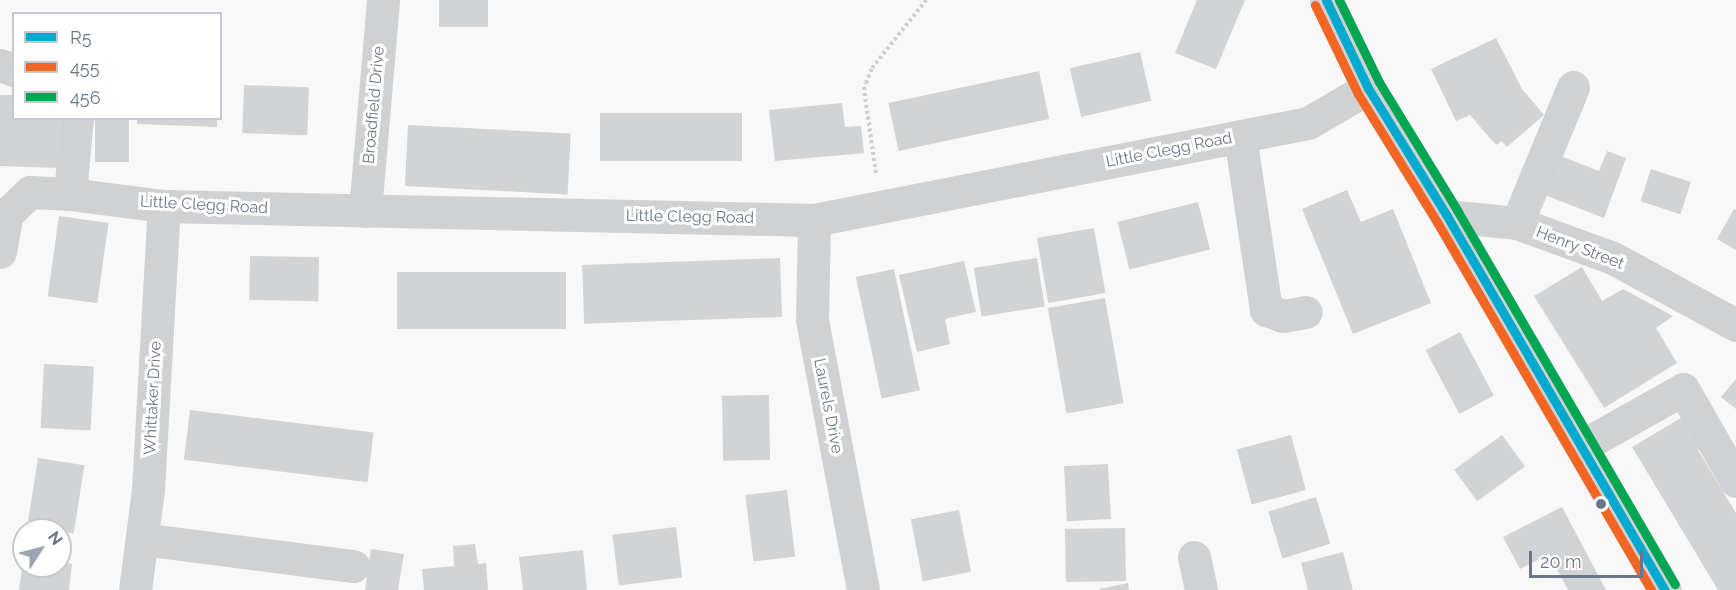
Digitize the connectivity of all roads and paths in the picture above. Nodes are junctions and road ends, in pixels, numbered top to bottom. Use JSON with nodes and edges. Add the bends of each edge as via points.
{"nodes":[{"id":1,"x":383,"y":0,"type":"edge"},
{"id":2,"x":926,"y":0,"type":"edge"},
{"id":3,"x":1326,"y":0,"type":"edge"},
{"id":4,"x":1573,"y":87,"type":"dead end"},
{"id":5,"x":1368,"y":88,"type":"junction"},
{"id":6,"x":76,"y":120,"type":"edge"},
{"id":7,"x":1240,"y":136,"type":"junction"},
{"id":8,"x":70,"y":194,"type":"junction"},
{"id":9,"x":164,"y":206,"type":"junction"},
{"id":10,"x":881,"y":206,"type":"junction"},
{"id":11,"x":365,"y":211,"type":"junction"},
{"id":12,"x":1447,"y":216,"type":"junction"},
{"id":13,"x":814,"y":220,"type":"junction"},
{"id":14,"x":1517,"y":223,"type":"junction"},
{"id":15,"x":0,"y":252,"type":"edge"},
{"id":16,"x":1306,"y":312,"type":"dead end"},
{"id":17,"x":1736,"y":325,"type":"edge"},
{"id":18,"x":1581,"y":446,"type":"junction"},
{"id":19,"x":1736,"y":481,"type":"edge"},
{"id":20,"x":142,"y":538,"type":"junction"},
{"id":21,"x":1194,"y":557,"type":"dead end"},
{"id":22,"x":353,"y":566,"type":"dead end"},
{"id":23,"x":135,"y":590,"type":"edge"},
{"id":24,"x":863,"y":590,"type":"edge"},
{"id":25,"x":1201,"y":590,"type":"edge"},
{"id":26,"x":1665,"y":590,"type":"edge"}],
"edges":[{"from":1,"to":11,"type":"street","name":"Broadfield Drive"},
{"from":2,"to":10,"type":"path","via":[[872,68],[864,90]]},
{"from":3,"to":5,"type":"street"},
{"from":4,"to":14,"type":"street"},
{"from":5,"to":7,"type":"street","name":"Little Clegg Road","via":[[1308,123]]},
{"from":5,"to":12,"type":"street"},
{"from":6,"to":8,"type":"street"},
{"from":7,"to":10,"type":"street","name":"Little Clegg Road"},
{"from":7,"to":16,"type":"street","via":[[1266,310],[1283,316]]},
{"from":8,"to":9,"type":"street","name":"Little Clegg Road"},
{"from":8,"to":15,"type":"street","name":"Little Clegg Road","via":[[30,192],[7,214]]},
{"from":9,"to":11,"type":"street","name":"Little Clegg Road"},
{"from":9,"to":20,"type":"street","name":"Whittaker Drive"},
{"from":10,"to":13,"type":"street","name":"Little Clegg Road"},
{"from":11,"to":13,"type":"street","name":"Little Clegg Road"},
{"from":12,"to":14,"type":"street","name":"Henry Street"},
{"from":12,"to":18,"type":"street"},
{"from":13,"to":24,"type":"street","name":"Laurels Drive","via":[[812,320]]},
{"from":14,"to":17,"type":"street","name":"Henry Street","via":[[1613,258]]},
{"from":18,"to":19,"type":"street","via":[[1683,389]]},
{"from":18,"to":26,"type":"street"},
{"from":20,"to":22,"type":"street"},
{"from":20,"to":23,"type":"street","name":"Whittaker Drive"},
{"from":21,"to":25,"type":"street"}]}
